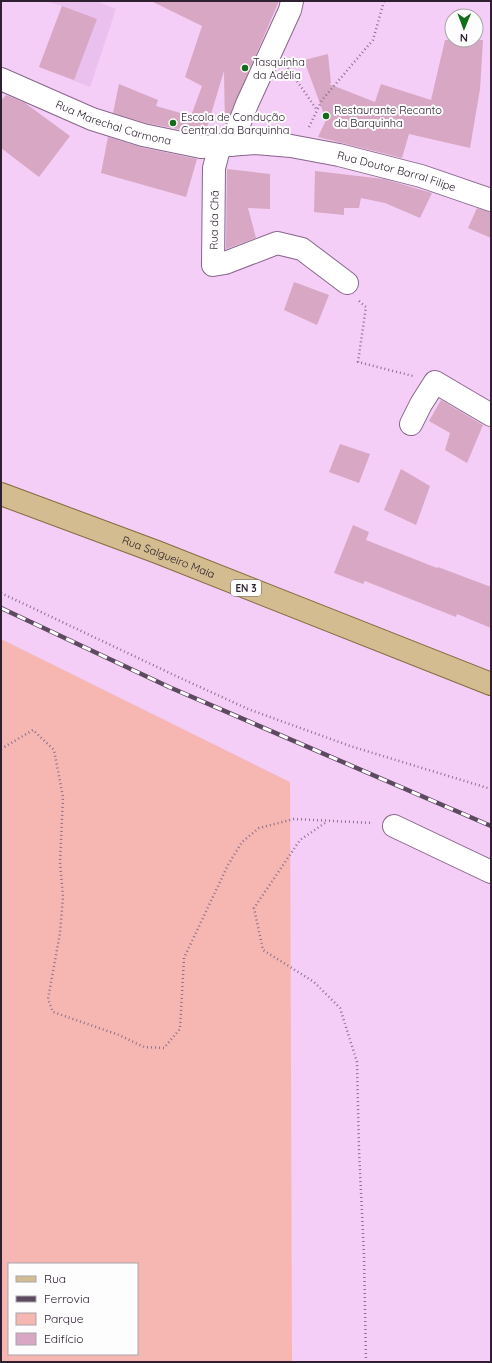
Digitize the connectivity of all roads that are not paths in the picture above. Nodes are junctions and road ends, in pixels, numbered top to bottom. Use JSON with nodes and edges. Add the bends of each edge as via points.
{"nodes":[{"id":1,"x":292,"y":1,"type":"edge"},
{"id":2,"x":1,"y":79,"type":"edge"},
{"id":3,"x":226,"y":145,"type":"junction"},
{"id":4,"x":300,"y":148,"type":"joint"},
{"id":5,"x":491,"y":200,"type":"edge"},
{"id":6,"x":348,"y":283,"type":"road end"},
{"id":7,"x":491,"y":415,"type":"edge"},
{"id":8,"x":411,"y":424,"type":"dead end"},
{"id":9,"x":1,"y":494,"type":"edge"},
{"id":10,"x":491,"y":684,"type":"edge"},
{"id":11,"x":394,"y":826,"type":"road end"},
{"id":12,"x":491,"y":872,"type":"edge"}],
"edges":[{"from":1,"to":3,"type":"street"},
{"from":2,"to":3,"type":"street","name":"Rua Marechal Carmona","via":[[92,119],[143,135],[201,147]]},
{"from":3,"to":4,"type":"street","name":"Rua Marechal Carmona","via":[[256,142]]},
{"from":3,"to":6,"type":"street","name":"Rua da Chã","via":[[214,168],[213,265],[225,263],[277,243],[302,249]]},
{"from":4,"to":5,"type":"street","name":"Rua Doutor Barral Filipe","via":[[340,155],[422,176]]},
{"from":7,"to":8,"type":"street","via":[[435,382]]},
{"from":9,"to":10,"type":"main road","name":"Rua Salgueiro Maia","number":"EN 3","via":[[157,552]]},
{"from":11,"to":12,"type":"street"}]}
